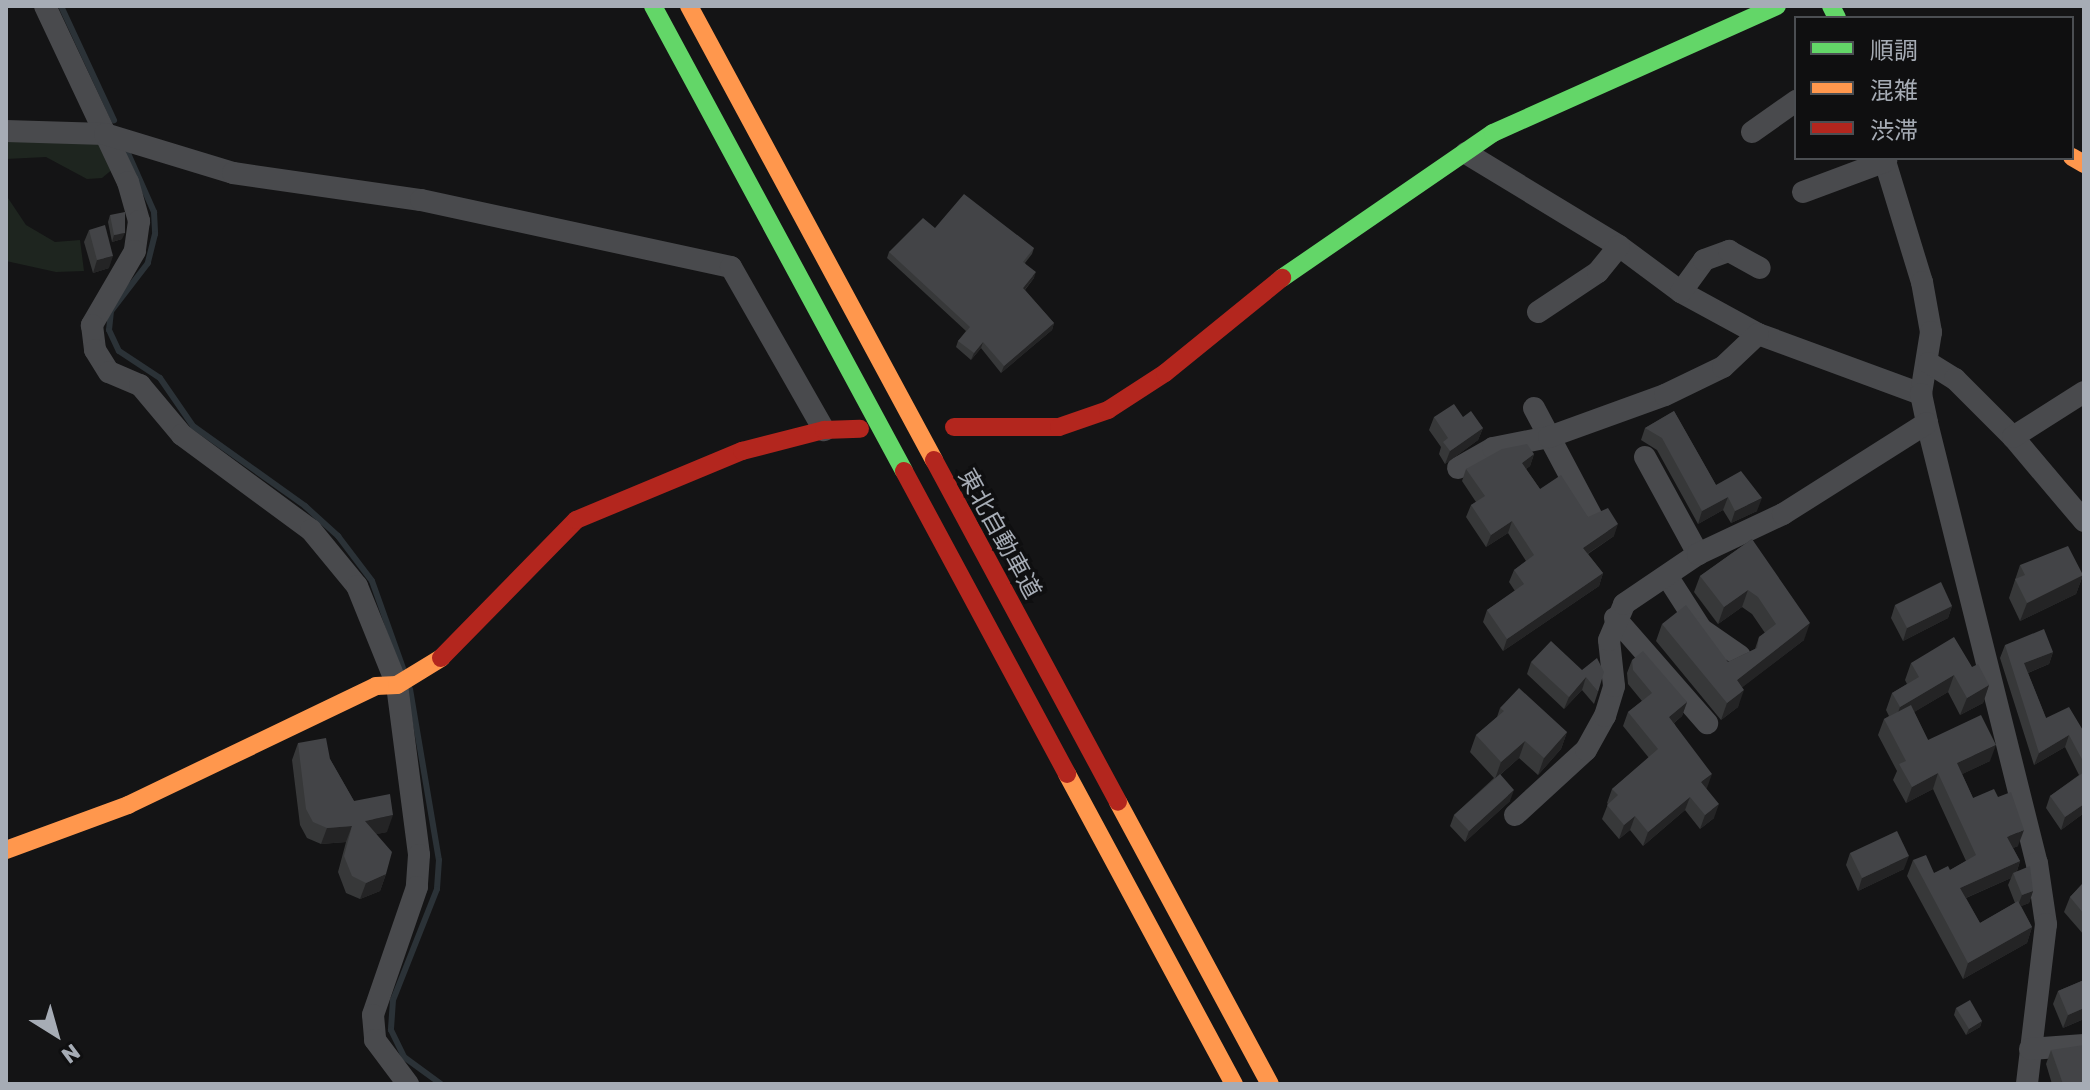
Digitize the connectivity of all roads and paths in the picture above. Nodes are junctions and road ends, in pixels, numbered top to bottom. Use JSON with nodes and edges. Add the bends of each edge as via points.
{"nodes":[{"id":1,"x":45,"y":6,"type":"edge"},
{"id":2,"x":653,"y":6,"type":"edge"},
{"id":3,"x":689,"y":6,"type":"edge"},
{"id":4,"x":1777,"y":6,"type":"edge"},
{"id":5,"x":1794,"y":102,"type":"edge"},
{"id":6,"x":6,"y":131,"type":"edge"},
{"id":7,"x":1752,"y":132,"type":"dead end"},
{"id":8,"x":105,"y":134,"type":"junction"},
{"id":9,"x":1466,"y":153,"type":"junction"},
{"id":10,"x":1885,"y":160,"type":"edge"},
{"id":11,"x":1803,"y":192,"type":"dead end"},
{"id":12,"x":1619,"y":246,"type":"junction"},
{"id":13,"x":1760,"y":268,"type":"dead end"},
{"id":14,"x":1681,"y":292,"type":"junction"},
{"id":15,"x":1538,"y":312,"type":"dead end"},
{"id":16,"x":1758,"y":334,"type":"junction"},
{"id":17,"x":1929,"y":363,"type":"junction"},
{"id":18,"x":2084,"y":392,"type":"edge"},
{"id":19,"x":1921,"y":394,"type":"junction"},
{"id":20,"x":1534,"y":408,"type":"dead end"},
{"id":21,"x":1927,"y":423,"type":"junction"},
{"id":22,"x":954,"y":427,"type":"dead end"},
{"id":23,"x":860,"y":429,"type":"dead end"},
{"id":24,"x":824,"y":430,"type":"junction"},
{"id":25,"x":1549,"y":437,"type":"junction"},
{"id":26,"x":2013,"y":437,"type":"junction"},
{"id":27,"x":1645,"y":457,"type":"dead end"},
{"id":28,"x":1458,"y":468,"type":"dead end"},
{"id":29,"x":1591,"y":515,"type":"edge"},
{"id":30,"x":2084,"y":521,"type":"edge"},
{"id":31,"x":1698,"y":554,"type":"junction"},
{"id":32,"x":1667,"y":576,"type":"junction"},
{"id":33,"x":1615,"y":618,"type":"junction"},
{"id":34,"x":1740,"y":656,"type":"edge"},
{"id":35,"x":404,"y":682,"type":"junction"},
{"id":36,"x":1707,"y":723,"type":"dead end"},
{"id":37,"x":1515,"y":815,"type":"dead end"},
{"id":38,"x":6,"y":850,"type":"edge"},
{"id":39,"x":2084,"y":1045,"type":"edge"},
{"id":40,"x":2030,"y":1049,"type":"junction"},
{"id":41,"x":408,"y":1084,"type":"edge"},
{"id":42,"x":1234,"y":1084,"type":"edge"},
{"id":43,"x":1270,"y":1084,"type":"edge"},
{"id":44,"x":2027,"y":1084,"type":"edge"}],
"edges":[{"from":1,"to":8,"type":"street"},
{"from":2,"to":42,"type":"main road"},
{"from":3,"to":43,"type":"main road","name":"東北自動車道"},
{"from":4,"to":9,"type":"main road","via":[[1493,133]]},
{"from":5,"to":7,"type":"street"},
{"from":6,"to":8,"type":"street"},
{"from":8,"to":24,"type":"street","via":[[233,173],[421,200],[731,267]]},
{"from":8,"to":35,"type":"street","via":[[139,221],[135,251],[92,325],[95,350],[109,372],[140,385],[182,435],[311,530],[357,586]]},
{"from":9,"to":12,"type":"street"},
{"from":9,"to":22,"type":"main road","via":[[1429,173],[1246,303],[1165,373],[1108,410],[1059,427]]},
{"from":10,"to":11,"type":"street"},
{"from":10,"to":17,"type":"street","via":[[1922,282],[1931,332]]},
{"from":12,"to":14,"type":"street"},
{"from":12,"to":15,"type":"street","via":[[1598,272]]},
{"from":13,"to":14,"type":"street","via":[[1729,251],[1704,260]]},
{"from":14,"to":16,"type":"street"},
{"from":16,"to":19,"type":"street"},
{"from":16,"to":25,"type":"street","via":[[1723,367],[1619,415]]},
{"from":17,"to":19,"type":"street"},
{"from":17,"to":26,"type":"street","via":[[1955,379]]},
{"from":18,"to":26,"type":"street"},
{"from":19,"to":21,"type":"street"},
{"from":20,"to":25,"type":"street"},
{"from":21,"to":31,"type":"street","via":[[1783,514]]},
{"from":21,"to":40,"type":"street","via":[[2037,863],[2046,924]]},
{"from":23,"to":24,"type":"main road"},
{"from":24,"to":35,"type":"main road","via":[[742,451],[576,520],[465,638]]},
{"from":25,"to":28,"type":"street","via":[[1493,448]]},
{"from":25,"to":29,"type":"street"},
{"from":26,"to":30,"type":"street"},
{"from":27,"to":31,"type":"street"},
{"from":31,"to":32,"type":"street"},
{"from":32,"to":33,"type":"street","via":[[1624,604]]},
{"from":32,"to":34,"type":"street","via":[[1701,629]]},
{"from":33,"to":36,"type":"street"},
{"from":33,"to":37,"type":"street","via":[[1609,640],[1614,686],[1605,716],[1586,750]]},
{"from":35,"to":38,"type":"main road","via":[[376,686],[128,805]]},
{"from":35,"to":41,"type":"street","via":[[419,855],[417,887],[373,1015],[375,1040]]},
{"from":39,"to":40,"type":"street"},
{"from":40,"to":44,"type":"street"}]}
